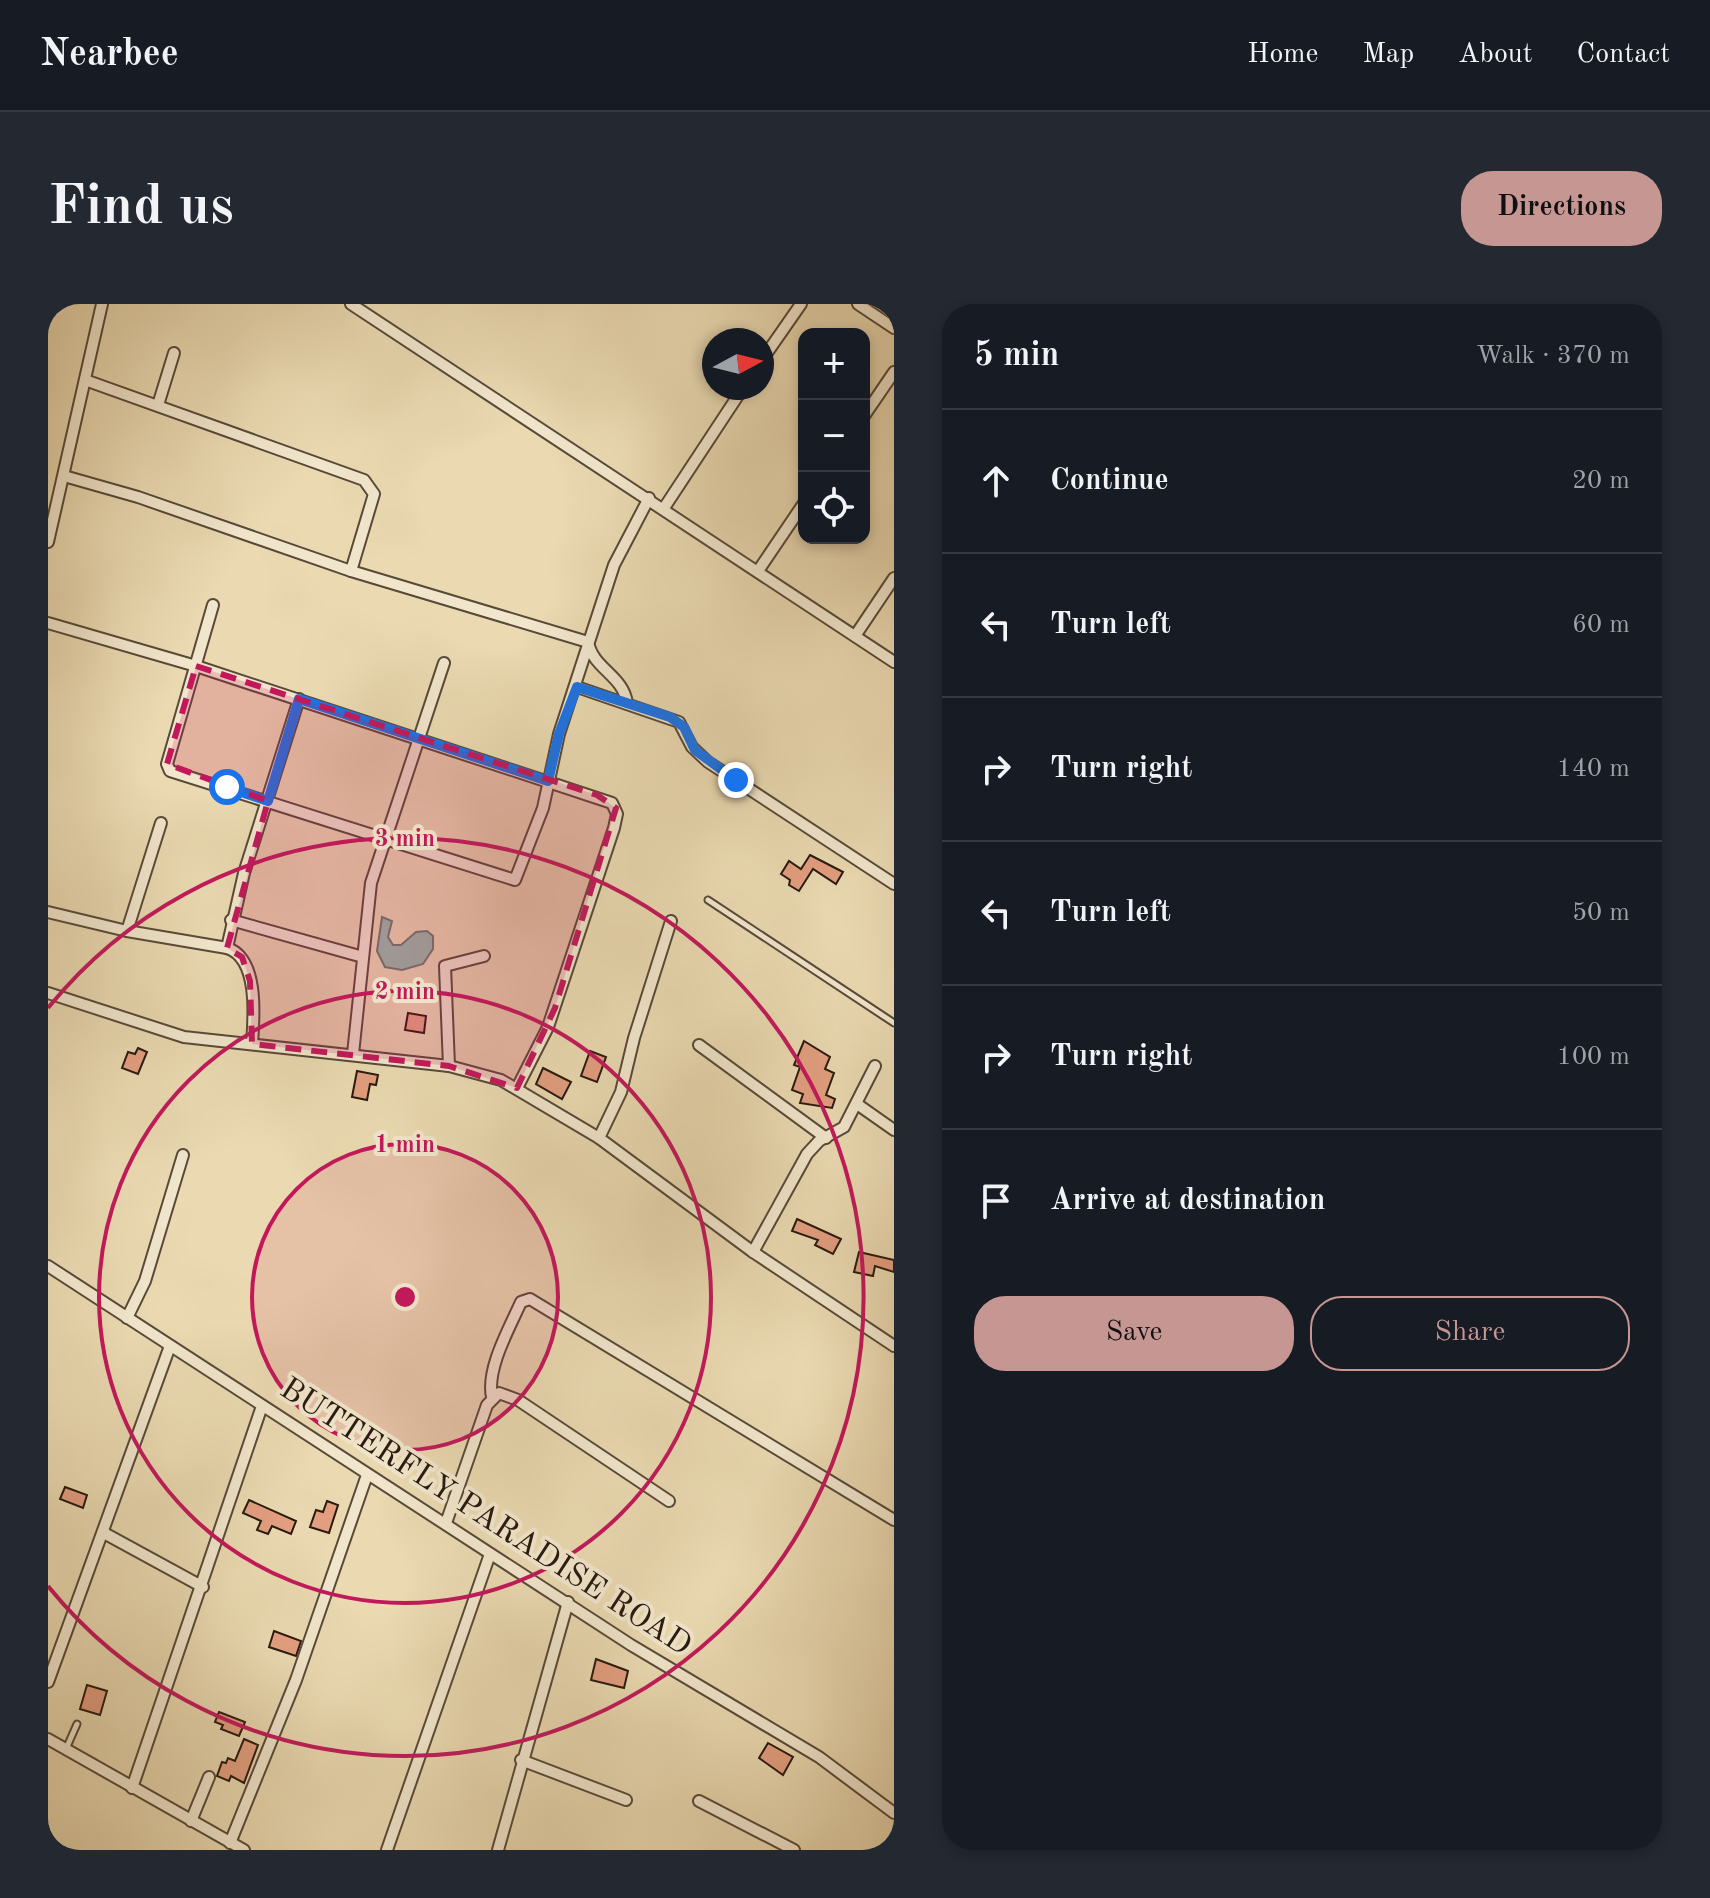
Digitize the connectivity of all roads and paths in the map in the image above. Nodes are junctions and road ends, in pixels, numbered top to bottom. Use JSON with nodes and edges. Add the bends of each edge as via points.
{"nodes":[{"id":1,"x":102,"y":304,"type":"edge"},
{"id":2,"x":351,"y":304,"type":"edge"},
{"id":3,"x":801,"y":304,"type":"edge"},
{"id":4,"x":858,"y":304,"type":"edge"},
{"id":5,"x":894,"y":328,"type":"edge"},
{"id":6,"x":774,"y":343,"type":"edge"},
{"id":7,"x":174,"y":353,"type":"dead end"},
{"id":8,"x":894,"y":372,"type":"edge"},
{"id":9,"x":85,"y":380,"type":"junction"},
{"id":10,"x":735,"y":400,"type":"edge"},
{"id":11,"x":158,"y":405,"type":"junction"},
{"id":12,"x":870,"y":407,"type":"edge"},
{"id":13,"x":64,"y":476,"type":"junction"},
{"id":14,"x":53,"y":497,"type":"edge"},
{"id":15,"x":649,"y":498,"type":"junction"},
{"id":16,"x":664,"y":508,"type":"junction"},
{"id":17,"x":798,"y":512,"type":"edge"},
{"id":18,"x":48,"y":542,"type":"edge"},
{"id":19,"x":351,"y":571,"type":"junction"},
{"id":20,"x":758,"y":571,"type":"junction"},
{"id":21,"x":894,"y":578,"type":"edge"},
{"id":22,"x":213,"y":605,"type":"dead end"},
{"id":23,"x":48,"y":623,"type":"edge"},
{"id":24,"x":855,"y":636,"type":"junction"},
{"id":25,"x":588,"y":642,"type":"junction"},
{"id":26,"x":894,"y":662,"type":"edge"},
{"id":27,"x":444,"y":663,"type":"dead end"},
{"id":28,"x":196,"y":666,"type":"junction"},
{"id":29,"x":577,"y":687,"type":"junction"},
{"id":30,"x":299,"y":699,"type":"junction"},
{"id":31,"x":627,"y":703,"type":"junction"},
{"id":32,"x":418,"y":738,"type":"junction"},
{"id":33,"x":548,"y":781,"type":"junction"},
{"id":34,"x":268,"y":801,"type":"junction"},
{"id":35,"x":161,"y":823,"type":"dead end"},
{"id":36,"x":385,"y":838,"type":"junction"},
{"id":37,"x":894,"y":884,"type":"edge"},
{"id":38,"x":708,"y":900,"type":"dead end"},
{"id":39,"x":48,"y":912,"type":"edge"},
{"id":40,"x":231,"y":920,"type":"junction"},
{"id":41,"x":671,"y":921,"type":"dead end"},
{"id":42,"x":127,"y":931,"type":"junction"},
{"id":43,"x":227,"y":948,"type":"junction"},
{"id":44,"x":484,"y":956,"type":"dead end"},
{"id":45,"x":363,"y":957,"type":"junction"},
{"id":46,"x":48,"y":993,"type":"edge"},
{"id":47,"x":894,"y":1023,"type":"edge"},
{"id":48,"x":252,"y":1044,"type":"junction"},
{"id":49,"x":699,"y":1045,"type":"dead end"},
{"id":50,"x":353,"y":1054,"type":"junction"},
{"id":51,"x":449,"y":1066,"type":"junction"},
{"id":52,"x":875,"y":1066,"type":"dead end"},
{"id":53,"x":517,"y":1088,"type":"junction"},
{"id":54,"x":857,"y":1104,"type":"junction"},
{"id":55,"x":894,"y":1130,"type":"edge"},
{"id":56,"x":599,"y":1138,"type":"junction"},
{"id":57,"x":826,"y":1138,"type":"junction"},
{"id":58,"x":183,"y":1155,"type":"dead end"},
{"id":59,"x":753,"y":1252,"type":"junction"},
{"id":60,"x":48,"y":1266,"type":"edge"},
{"id":61,"x":127,"y":1318,"type":"junction"},
{"id":62,"x":170,"y":1346,"type":"junction"},
{"id":63,"x":894,"y":1346,"type":"edge"},
{"id":64,"x":492,"y":1397,"type":"junction"},
{"id":65,"x":262,"y":1406,"type":"junction"},
{"id":66,"x":367,"y":1475,"type":"junction"},
{"id":67,"x":669,"y":1501,"type":"dead end"},
{"id":68,"x":894,"y":1520,"type":"edge"},
{"id":69,"x":446,"y":1523,"type":"junction"},
{"id":70,"x":104,"y":1533,"type":"junction"},
{"id":71,"x":490,"y":1554,"type":"junction"},
{"id":72,"x":203,"y":1587,"type":"junction"},
{"id":73,"x":568,"y":1602,"type":"junction"},
{"id":74,"x":48,"y":1682,"type":"edge"},
{"id":75,"x":77,"y":1724,"type":"dead end"},
{"id":76,"x":48,"y":1739,"type":"edge"},
{"id":77,"x":66,"y":1750,"type":"junction"},
{"id":78,"x":521,"y":1760,"type":"junction"},
{"id":79,"x":209,"y":1777,"type":"dead end"},
{"id":80,"x":132,"y":1788,"type":"junction"},
{"id":81,"x":626,"y":1800,"type":"dead end"},
{"id":82,"x":699,"y":1801,"type":"dead end"},
{"id":83,"x":894,"y":1813,"type":"edge"},
{"id":84,"x":191,"y":1821,"type":"junction"},
{"id":85,"x":230,"y":1843,"type":"junction"},
{"id":86,"x":244,"y":1850,"type":"edge"},
{"id":87,"x":387,"y":1850,"type":"edge"},
{"id":88,"x":498,"y":1850,"type":"edge"},
{"id":89,"x":794,"y":1850,"type":"edge"}],
"edges":[{"from":1,"to":9,"type":"street"},
{"from":2,"to":15,"type":"street"},
{"from":3,"to":6,"type":"street"},
{"from":4,"to":5,"type":"street"},
{"from":7,"to":11,"type":"street"},
{"from":8,"to":12,"type":"street"},
{"from":9,"to":11,"type":"street"},
{"from":9,"to":13,"type":"street"},
{"from":10,"to":16,"type":"street"},
{"from":11,"to":19,"type":"street","via":[[369,484],[373,501]]},
{"from":13,"to":14,"type":"street"},
{"from":13,"to":19,"type":"street"},
{"from":14,"to":18,"type":"street"},
{"from":15,"to":16,"type":"street"},
{"from":15,"to":25,"type":"street","via":[[614,565]]},
{"from":16,"to":20,"type":"street"},
{"from":17,"to":20,"type":"street"},
{"from":19,"to":25,"type":"street"},
{"from":20,"to":24,"type":"street"},
{"from":21,"to":24,"type":"street"},
{"from":22,"to":28,"type":"street"},
{"from":23,"to":28,"type":"street"},
{"from":24,"to":26,"type":"street"},
{"from":25,"to":29,"type":"street"},
{"from":25,"to":31,"type":"street","via":[[592,656],[619,681]]},
{"from":27,"to":32,"type":"street"},
{"from":28,"to":30,"type":"street"},
{"from":28,"to":34,"type":"street","via":[[167,766]]},
{"from":29,"to":31,"type":"street"},
{"from":29,"to":33,"type":"street"},
{"from":30,"to":32,"type":"street"},
{"from":30,"to":34,"type":"street"},
{"from":31,"to":37,"type":"street","via":[[679,722],[692,747],[708,762]]},
{"from":32,"to":33,"type":"street"},
{"from":32,"to":36,"type":"street"},
{"from":33,"to":36,"type":"street","via":[[515,880]]},
{"from":33,"to":53,"type":"street","via":[[607,799],[617,814],[555,1008]]},
{"from":34,"to":36,"type":"street"},
{"from":34,"to":40,"type":"street"},
{"from":35,"to":42,"type":"street"},
{"from":36,"to":45,"type":"street","via":[[371,883]]},
{"from":38,"to":47,"type":"lane"},
{"from":39,"to":42,"type":"street"},
{"from":40,"to":43,"type":"street"},
{"from":40,"to":45,"type":"street"},
{"from":41,"to":56,"type":"street","via":[[621,1092]]},
{"from":42,"to":43,"type":"street"},
{"from":43,"to":48,"type":"street","via":[[242,957],[250,981]]},
{"from":44,"to":51,"type":"street","via":[[445,966]]},
{"from":45,"to":50,"type":"street"},
{"from":46,"to":48,"type":"street","via":[[184,1037]]},
{"from":48,"to":50,"type":"street"},
{"from":49,"to":57,"type":"street"},
{"from":50,"to":51,"type":"street"},
{"from":51,"to":53,"type":"street"},
{"from":52,"to":54,"type":"street"},
{"from":53,"to":56,"type":"street"},
{"from":54,"to":55,"type":"street"},
{"from":54,"to":57,"type":"street","via":[[844,1127]]},
{"from":56,"to":59,"type":"street"},
{"from":57,"to":59,"type":"street","via":[[807,1154]]},
{"from":58,"to":61,"type":"street","via":[[145,1281]]},
{"from":59,"to":63,"type":"street"},
{"from":60,"to":61,"type":"street","name":"BUTTERFLY PARADISE ROAD"},
{"from":61,"to":62,"type":"street","name":"BUTTERFLY PARADISE ROAD"},
{"from":62,"to":65,"type":"street","name":"BUTTERFLY PARADISE ROAD"},
{"from":62,"to":70,"type":"street"},
{"from":64,"to":67,"type":"street","via":[[507,1394],[518,1400]]},
{"from":64,"to":68,"type":"street","via":[[490,1385],[511,1325],[521,1302],[530,1299]]},
{"from":64,"to":69,"type":"street"},
{"from":65,"to":66,"type":"street","name":"BUTTERFLY PARADISE ROAD"},
{"from":65,"to":72,"type":"street"},
{"from":66,"to":69,"type":"street","name":"BUTTERFLY PARADISE ROAD"},
{"from":66,"to":85,"type":"street","via":[[296,1680]]},
{"from":69,"to":71,"type":"street","name":"BUTTERFLY PARADISE ROAD"},
{"from":70,"to":72,"type":"street"},
{"from":70,"to":74,"type":"street"},
{"from":71,"to":73,"type":"street","name":"BUTTERFLY PARADISE ROAD"},
{"from":71,"to":87,"type":"street"},
{"from":72,"to":80,"type":"street"},
{"from":73,"to":78,"type":"street"},
{"from":73,"to":83,"type":"street","name":"BUTTERFLY PARADISE ROAD","via":[[819,1757]]},
{"from":75,"to":77,"type":"lane"},
{"from":76,"to":77,"type":"street"},
{"from":77,"to":80,"type":"street"},
{"from":78,"to":81,"type":"street"},
{"from":78,"to":88,"type":"street"},
{"from":79,"to":84,"type":"street"},
{"from":80,"to":84,"type":"street"},
{"from":82,"to":89,"type":"street"},
{"from":84,"to":85,"type":"street"},
{"from":85,"to":86,"type":"street"}]}
